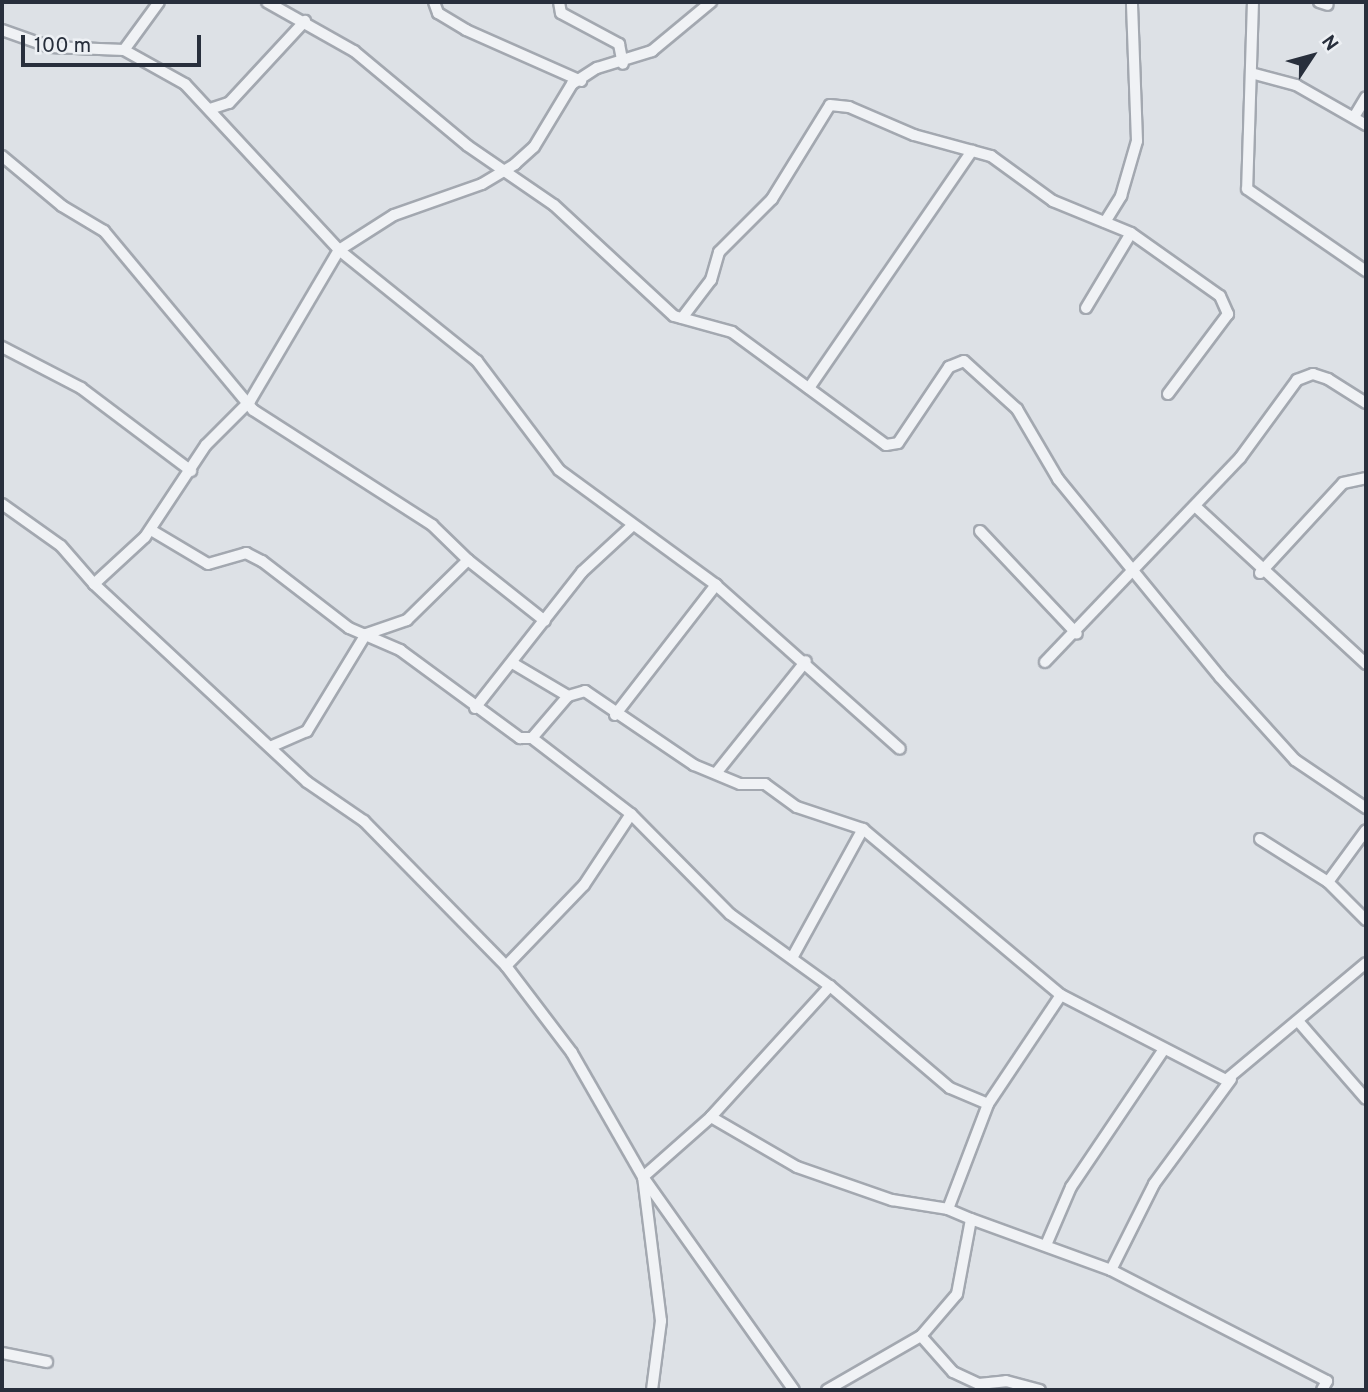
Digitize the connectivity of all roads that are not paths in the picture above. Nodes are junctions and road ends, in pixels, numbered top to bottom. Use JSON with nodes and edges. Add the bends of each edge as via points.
{"nodes":[{"id":1,"x":159,"y":2,"type":"edge"},
{"id":2,"x":267,"y":2,"type":"edge"},
{"id":3,"x":434,"y":2,"type":"edge"},
{"id":4,"x":559,"y":2,"type":"edge"},
{"id":5,"x":711,"y":2,"type":"edge"},
{"id":6,"x":1132,"y":2,"type":"edge"},
{"id":7,"x":1252,"y":2,"type":"edge"},
{"id":8,"x":305,"y":21,"type":"junction"},
{"id":9,"x":2,"y":30,"type":"edge"},
{"id":10,"x":124,"y":50,"type":"junction"},
{"id":11,"x":623,"y":64,"type":"junction"},
{"id":12,"x":1251,"y":73,"type":"junction"},
{"id":13,"x":581,"y":81,"type":"junction"},
{"id":14,"x":1366,"y":97,"type":"edge"},
{"id":15,"x":210,"y":109,"type":"junction"},
{"id":16,"x":1354,"y":117,"type":"junction"},
{"id":17,"x":1366,"y":125,"type":"edge"},
{"id":18,"x":972,"y":151,"type":"junction"},
{"id":19,"x":2,"y":156,"type":"edge"},
{"id":20,"x":506,"y":170,"type":"junction"},
{"id":21,"x":1105,"y":222,"type":"junction"},
{"id":22,"x":1130,"y":233,"type":"junction"},
{"id":23,"x":339,"y":250,"type":"junction"},
{"id":24,"x":1366,"y":271,"type":"edge"},
{"id":25,"x":1086,"y":308,"type":"dead end"},
{"id":26,"x":682,"y":318,"type":"junction"},
{"id":27,"x":2,"y":346,"type":"edge"},
{"id":28,"x":809,"y":388,"type":"junction"},
{"id":29,"x":1168,"y":394,"type":"dead end"},
{"id":30,"x":1366,"y":402,"type":"edge"},
{"id":31,"x":247,"y":403,"type":"junction"},
{"id":32,"x":191,"y":471,"type":"junction"},
{"id":33,"x":1366,"y":478,"type":"edge"},
{"id":34,"x":2,"y":504,"type":"edge"},
{"id":35,"x":1195,"y":506,"type":"junction"},
{"id":36,"x":633,"y":525,"type":"junction"},
{"id":37,"x":151,"y":530,"type":"junction"},
{"id":38,"x":980,"y":531,"type":"dead end"},
{"id":39,"x":468,"y":560,"type":"junction"},
{"id":40,"x":1128,"y":571,"type":"junction"},
{"id":41,"x":1261,"y":573,"type":"junction"},
{"id":42,"x":94,"y":584,"type":"junction"},
{"id":43,"x":716,"y":585,"type":"junction"},
{"id":44,"x":545,"y":621,"type":"junction"},
{"id":45,"x":366,"y":634,"type":"junction"},
{"id":46,"x":1077,"y":634,"type":"junction"},
{"id":47,"x":806,"y":661,"type":"junction"},
{"id":48,"x":1045,"y":662,"type":"dead end"},
{"id":49,"x":514,"y":664,"type":"junction"},
{"id":50,"x":1366,"y":664,"type":"edge"},
{"id":51,"x":568,"y":696,"type":"junction"},
{"id":52,"x":475,"y":708,"type":"junction"},
{"id":53,"x":615,"y":715,"type":"junction"},
{"id":54,"x":532,"y":738,"type":"junction"},
{"id":55,"x":270,"y":747,"type":"junction"},
{"id":56,"x":900,"y":749,"type":"dead end"},
{"id":57,"x":717,"y":772,"type":"junction"},
{"id":58,"x":1366,"y":808,"type":"edge"},
{"id":59,"x":631,"y":814,"type":"junction"},
{"id":60,"x":863,"y":829,"type":"junction"},
{"id":61,"x":1366,"y":831,"type":"edge"},
{"id":62,"x":1260,"y":839,"type":"dead end"},
{"id":63,"x":1328,"y":882,"type":"junction"},
{"id":64,"x":1366,"y":920,"type":"edge"},
{"id":65,"x":792,"y":958,"type":"junction"},
{"id":66,"x":1366,"y":963,"type":"edge"},
{"id":67,"x":506,"y":966,"type":"junction"},
{"id":68,"x":830,"y":986,"type":"junction"},
{"id":69,"x":1061,"y":995,"type":"junction"},
{"id":70,"x":1298,"y":1021,"type":"junction"},
{"id":71,"x":1164,"y":1049,"type":"junction"},
{"id":72,"x":1231,"y":1079,"type":"junction"},
{"id":73,"x":1366,"y":1098,"type":"edge"},
{"id":74,"x":988,"y":1104,"type":"junction"},
{"id":75,"x":711,"y":1117,"type":"junction"},
{"id":76,"x":643,"y":1177,"type":"junction"},
{"id":77,"x":948,"y":1209,"type":"junction"},
{"id":78,"x":971,"y":1219,"type":"junction"},
{"id":79,"x":1046,"y":1245,"type":"junction"},
{"id":80,"x":1111,"y":1270,"type":"junction"},
{"id":81,"x":921,"y":1336,"type":"junction"},
{"id":82,"x":2,"y":1353,"type":"edge"},
{"id":83,"x":47,"y":1362,"type":"dead end"},
{"id":84,"x":652,"y":1390,"type":"edge"},
{"id":85,"x":794,"y":1390,"type":"edge"},
{"id":86,"x":827,"y":1390,"type":"edge"},
{"id":87,"x":1040,"y":1390,"type":"edge"},
{"id":88,"x":1322,"y":1390,"type":"edge"}],
"edges":[{"from":1,"to":10,"type":"street"},
{"from":2,"to":8,"type":"street"},
{"from":3,"to":13,"type":"street","via":[[438,13],[466,30]]},
{"from":4,"to":11,"type":"street","via":[[561,13],[619,44]]},
{"from":5,"to":11,"type":"street","via":[[652,51]]},
{"from":6,"to":21,"type":"street","via":[[1137,141],[1121,196]]},
{"from":7,"to":12,"type":"street"},
{"from":8,"to":15,"type":"street","via":[[229,103]]},
{"from":8,"to":20,"type":"street","via":[[354,51]]},
{"from":9,"to":10,"type":"street","via":[[50,47]]},
{"from":10,"to":15,"type":"street","via":[[169,71]]},
{"from":11,"to":13,"type":"street","via":[[597,68]]},
{"from":12,"to":16,"type":"street","via":[[1296,85]]},
{"from":12,"to":24,"type":"street","via":[[1247,188]]},
{"from":13,"to":20,"type":"street","via":[[562,96],[534,146]]},
{"from":14,"to":16,"type":"street"},
{"from":15,"to":23,"type":"street"},
{"from":16,"to":17,"type":"street"},
{"from":18,"to":21,"type":"street","via":[[991,156],[1053,201]]},
{"from":18,"to":26,"type":"street","via":[[830,104],[772,199],[719,252],[711,280]]},
{"from":18,"to":28,"type":"street"},
{"from":19,"to":31,"type":"street","via":[[62,206],[104,231]]},
{"from":20,"to":23,"type":"street","via":[[436,203],[394,215]]},
{"from":20,"to":26,"type":"street"},
{"from":21,"to":22,"type":"street"},
{"from":22,"to":25,"type":"street"},
{"from":22,"to":29,"type":"street","via":[[1227,305],[1228,314]]},
{"from":23,"to":31,"type":"street"},
{"from":23,"to":36,"type":"street","via":[[455,339],[559,470]]},
{"from":26,"to":28,"type":"street","via":[[732,332]]},
{"from":27,"to":32,"type":"street","via":[[81,388]]},
{"from":28,"to":40,"type":"street","via":[[892,447],[914,425],[949,367],[964,361],[1017,409],[1058,479]]},
{"from":30,"to":35,"type":"street","via":[[1328,379],[1297,380],[1240,458]]},
{"from":31,"to":32,"type":"street"},
{"from":31,"to":39,"type":"street","via":[[432,525]]},
{"from":32,"to":37,"type":"street"},
{"from":33,"to":41,"type":"street","via":[[1343,483]]},
{"from":34,"to":42,"type":"street","via":[[61,546]]},
{"from":35,"to":40,"type":"street"},
{"from":35,"to":41,"type":"street"},
{"from":36,"to":43,"type":"street"},
{"from":36,"to":44,"type":"street","via":[[582,572]]},
{"from":37,"to":42,"type":"street"},
{"from":37,"to":45,"type":"street","via":[[208,564],[246,552]]},
{"from":38,"to":46,"type":"street"},
{"from":39,"to":44,"type":"street"},
{"from":39,"to":45,"type":"street","via":[[407,620]]},
{"from":40,"to":46,"type":"street"},
{"from":40,"to":58,"type":"street","via":[[1295,760]]},
{"from":41,"to":50,"type":"street"},
{"from":42,"to":55,"type":"street"},
{"from":43,"to":47,"type":"street"},
{"from":43,"to":53,"type":"street"},
{"from":44,"to":49,"type":"street"},
{"from":45,"to":52,"type":"street","via":[[400,650]]},
{"from":45,"to":55,"type":"street","via":[[307,731]]},
{"from":46,"to":48,"type":"street"},
{"from":47,"to":56,"type":"street"},
{"from":47,"to":57,"type":"street"},
{"from":49,"to":51,"type":"street"},
{"from":49,"to":52,"type":"street"},
{"from":51,"to":53,"type":"street","via":[[585,691]]},
{"from":51,"to":54,"type":"street"},
{"from":52,"to":54,"type":"street","via":[[520,738]]},
{"from":53,"to":57,"type":"street","via":[[694,765]]},
{"from":54,"to":59,"type":"street"},
{"from":55,"to":67,"type":"street","via":[[323,795],[364,821]]},
{"from":57,"to":60,"type":"street","via":[[740,784],[765,784],[797,807]]},
{"from":59,"to":65,"type":"street","via":[[730,914]]},
{"from":59,"to":67,"type":"street","via":[[584,885]]},
{"from":60,"to":65,"type":"street"},
{"from":60,"to":69,"type":"street"},
{"from":61,"to":63,"type":"street"},
{"from":62,"to":63,"type":"street"},
{"from":63,"to":64,"type":"street"},
{"from":65,"to":68,"type":"street"},
{"from":66,"to":70,"type":"street"},
{"from":67,"to":76,"type":"street","via":[[572,1053]]},
{"from":68,"to":74,"type":"street","via":[[950,1088]]},
{"from":68,"to":75,"type":"street"},
{"from":69,"to":71,"type":"street"},
{"from":69,"to":74,"type":"street"},
{"from":70,"to":72,"type":"street"},
{"from":70,"to":73,"type":"street"},
{"from":71,"to":72,"type":"street"},
{"from":71,"to":79,"type":"street","via":[[1071,1187]]},
{"from":72,"to":80,"type":"street","via":[[1154,1184]]},
{"from":74,"to":77,"type":"street"},
{"from":75,"to":76,"type":"street"},
{"from":75,"to":77,"type":"street","via":[[797,1167],[892,1200]]},
{"from":76,"to":84,"type":"street","via":[[661,1321]]},
{"from":76,"to":85,"type":"street"},
{"from":77,"to":78,"type":"street"},
{"from":78,"to":79,"type":"street"},
{"from":78,"to":81,"type":"street","via":[[957,1294]]},
{"from":79,"to":80,"type":"street"},
{"from":80,"to":88,"type":"street","via":[[1327,1381]]},
{"from":81,"to":86,"type":"street"},
{"from":81,"to":87,"type":"street","via":[[953,1372],[979,1384],[1006,1381]]},
{"from":82,"to":83,"type":"street"}]}
